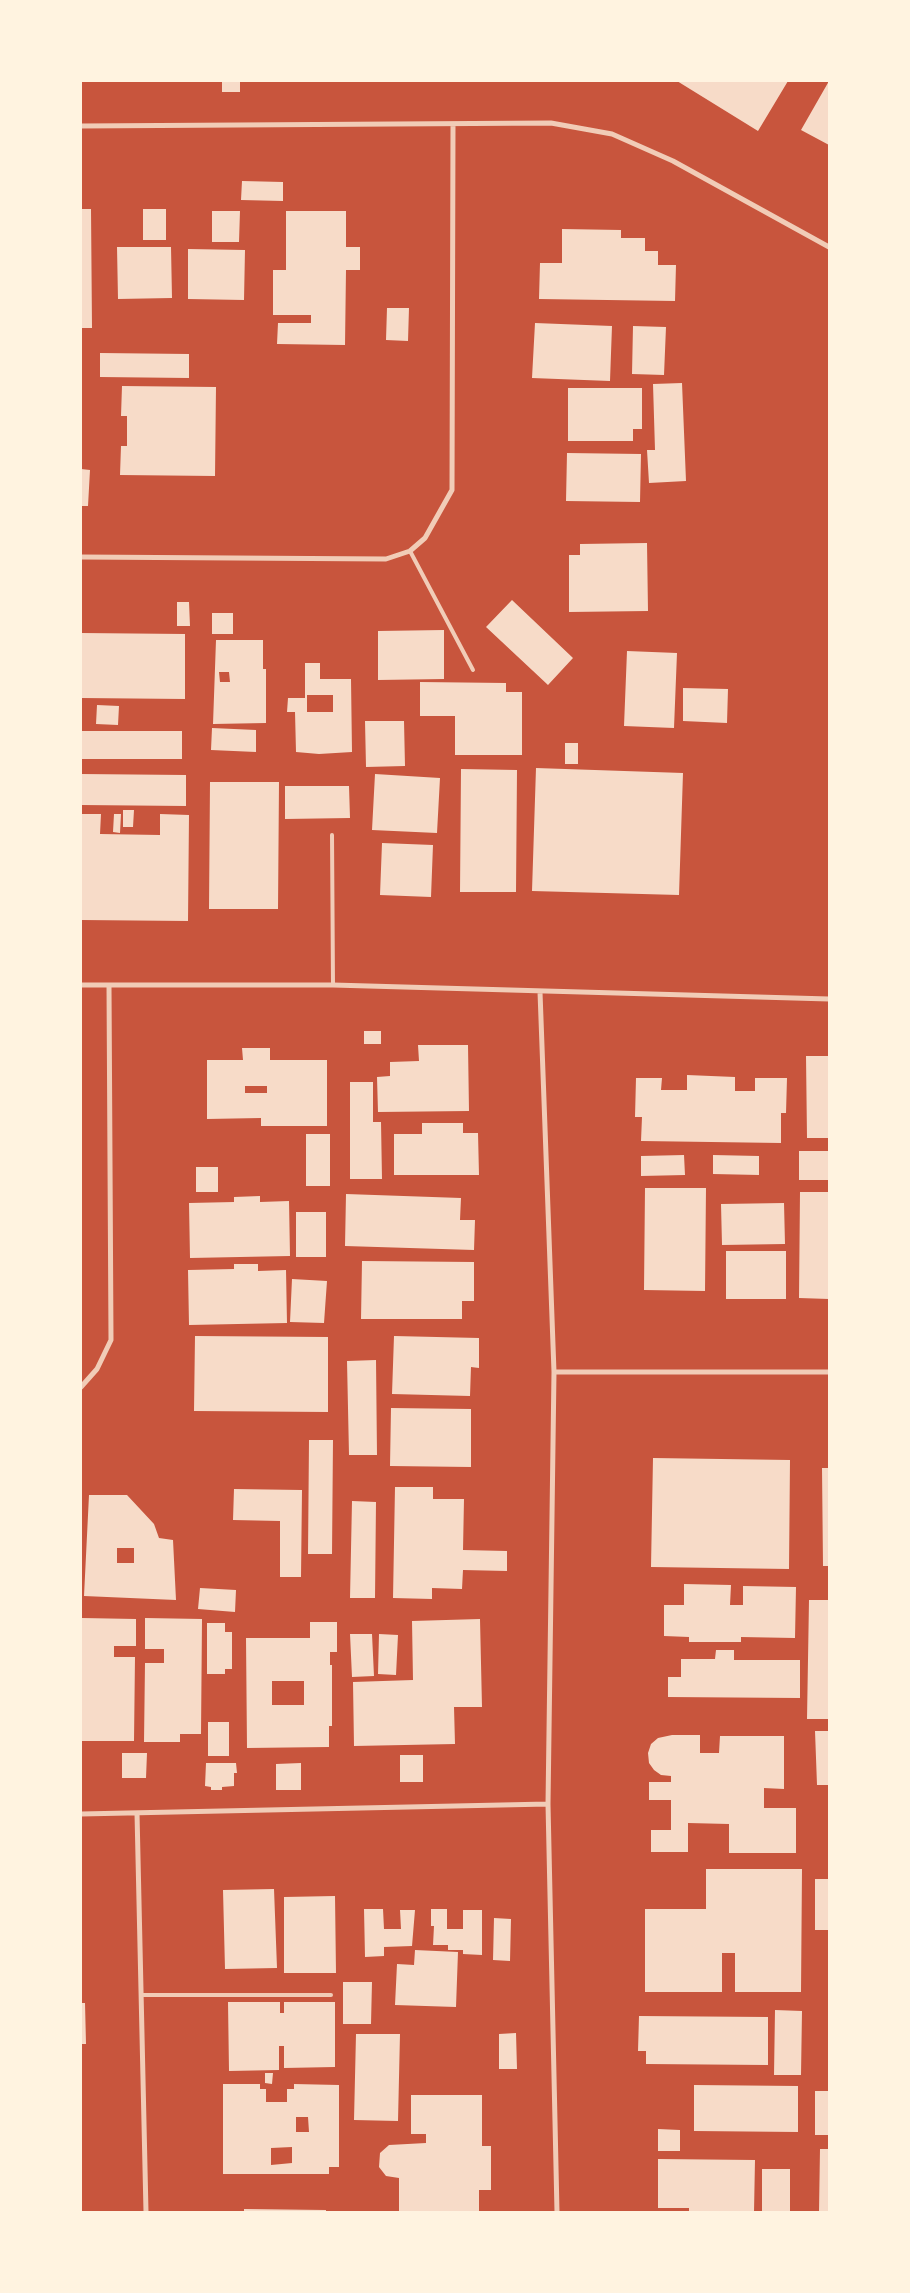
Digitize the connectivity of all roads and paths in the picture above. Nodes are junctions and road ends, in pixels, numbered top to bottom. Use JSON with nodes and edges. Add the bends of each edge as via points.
{"nodes":[{"id":1,"x":453,"y":124,"type":"junction"},
{"id":2,"x":81,"y":126,"type":"edge"},
{"id":3,"x":829,"y":247,"type":"edge"},
{"id":4,"x":410,"y":551,"type":"junction"},
{"id":5,"x":81,"y":557,"type":"edge"},
{"id":6,"x":473,"y":670,"type":"dead end"},
{"id":7,"x":332,"y":835,"type":"dead end"},
{"id":8,"x":81,"y":985,"type":"edge"},
{"id":9,"x":109,"y":985,"type":"junction"},
{"id":10,"x":333,"y":985,"type":"junction"},
{"id":11,"x":540,"y":992,"type":"junction"},
{"id":12,"x":829,"y":999,"type":"edge"},
{"id":13,"x":554,"y":1372,"type":"junction"},
{"id":14,"x":829,"y":1372,"type":"edge"},
{"id":15,"x":81,"y":1387,"type":"edge"},
{"id":16,"x":548,"y":1804,"type":"junction"},
{"id":17,"x":137,"y":1813,"type":"junction"},
{"id":18,"x":81,"y":1814,"type":"edge"},
{"id":19,"x":141,"y":1995,"type":"junction"},
{"id":20,"x":331,"y":1995,"type":"dead end"},
{"id":21,"x":146,"y":2212,"type":"edge"},
{"id":22,"x":557,"y":2212,"type":"edge"}],
"edges":[{"from":1,"to":2,"type":"street"},
{"from":1,"to":3,"type":"street","via":[[551,123],[612,134],[673,161]]},
{"from":1,"to":4,"type":"street","via":[[452,490],[426,538]]},
{"from":4,"to":5,"type":"street","via":[[386,558]]},
{"from":4,"to":6,"type":"lane"},
{"from":7,"to":10,"type":"lane"},
{"from":8,"to":9,"type":"street"},
{"from":9,"to":10,"type":"street"},
{"from":9,"to":15,"type":"street","via":[[112,1340],[97,1369]]},
{"from":10,"to":11,"type":"street"},
{"from":11,"to":12,"type":"street"},
{"from":11,"to":13,"type":"street"},
{"from":13,"to":14,"type":"street"},
{"from":13,"to":16,"type":"street"},
{"from":16,"to":17,"type":"street"},
{"from":16,"to":22,"type":"street"},
{"from":17,"to":18,"type":"street"},
{"from":17,"to":19,"type":"street"},
{"from":19,"to":20,"type":"lane"},
{"from":19,"to":21,"type":"street"}]}
